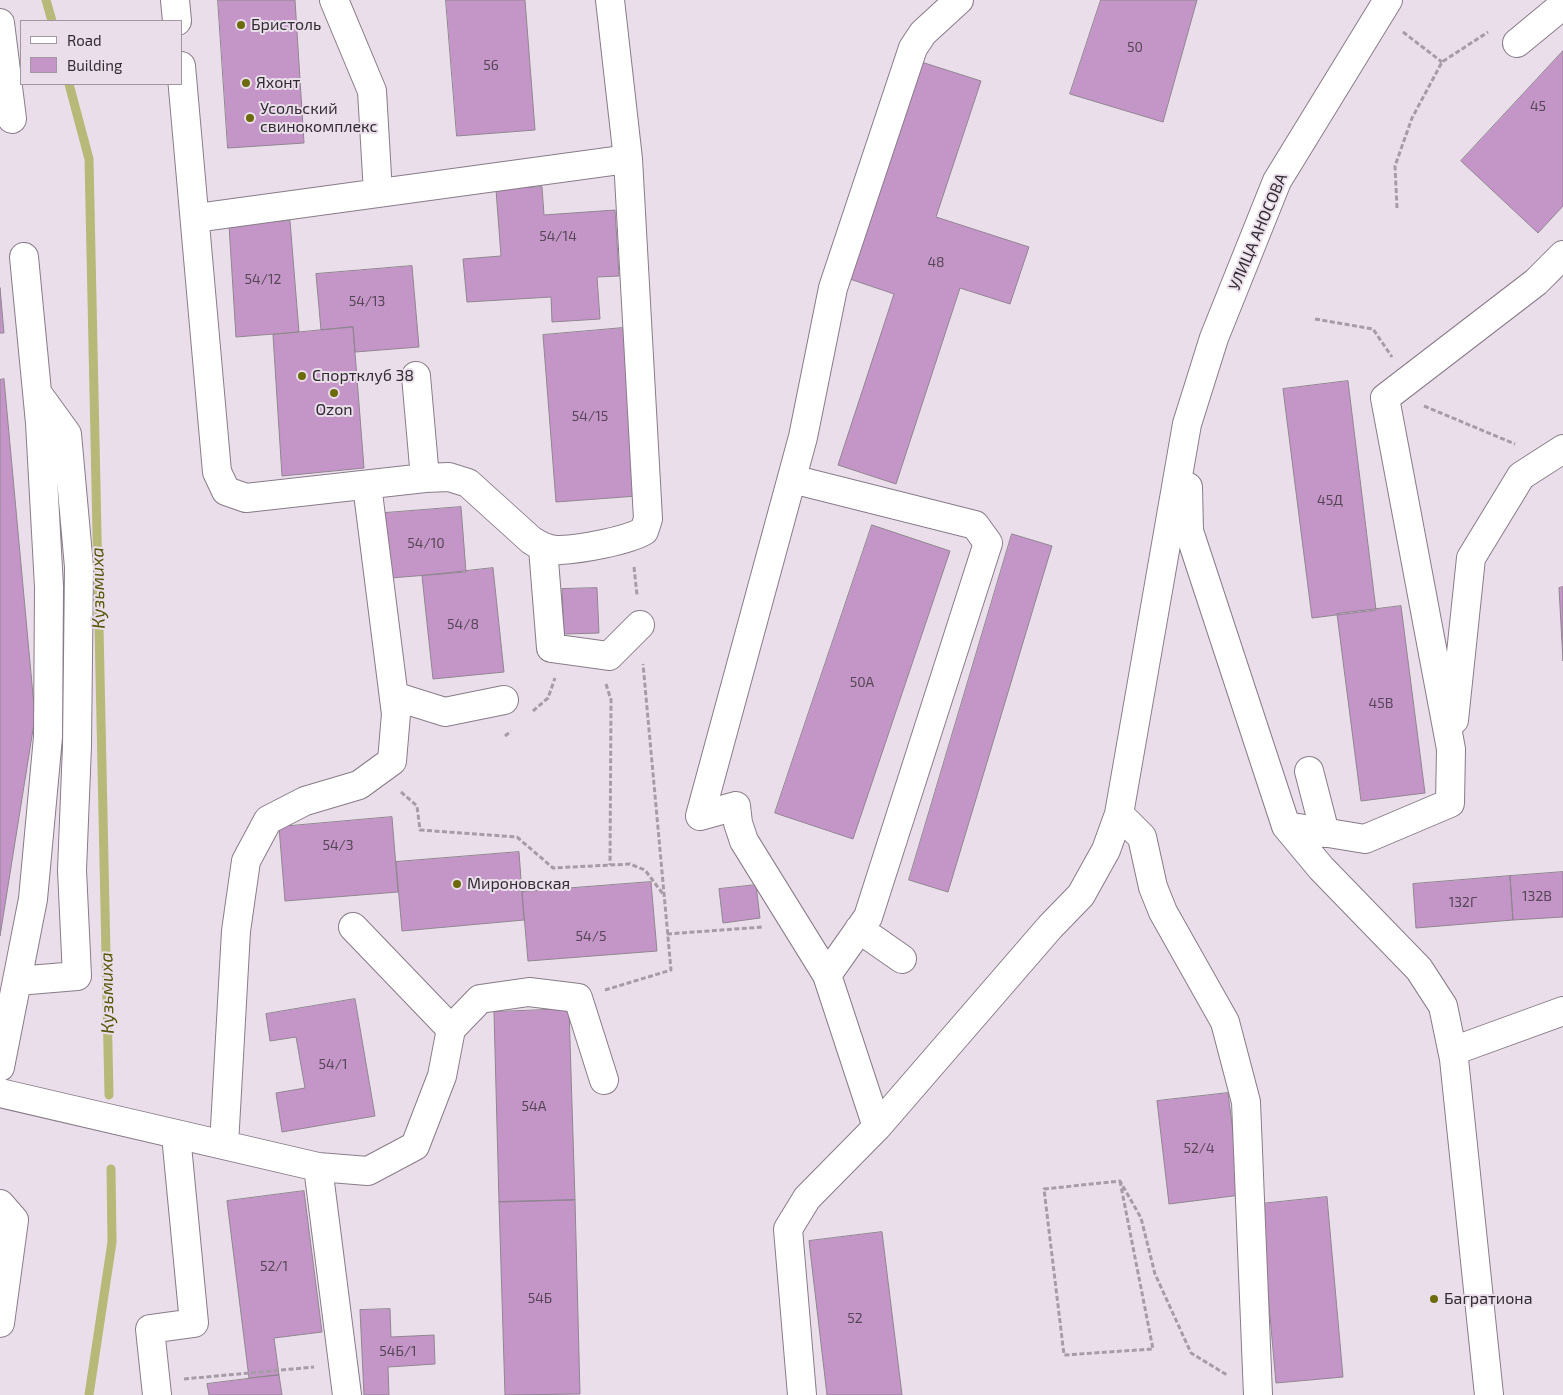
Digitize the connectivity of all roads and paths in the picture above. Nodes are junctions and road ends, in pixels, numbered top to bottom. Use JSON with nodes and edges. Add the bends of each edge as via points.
{"nodes":[{"id":1,"x":175,"y":0,"type":"edge"},
{"id":2,"x":334,"y":0,"type":"edge"},
{"id":3,"x":610,"y":0,"type":"edge"},
{"id":4,"x":959,"y":0,"type":"edge"},
{"id":5,"x":1407,"y":0,"type":"edge"},
{"id":6,"x":1563,"y":5,"type":"edge"},
{"id":7,"x":1389,"y":14,"type":"edge"},
{"id":8,"x":177,"y":20,"type":"edge"},
{"id":9,"x":0,"y":23,"type":"edge"},
{"id":10,"x":1490,"y":31,"type":"dead end"},
{"id":11,"x":1517,"y":43,"type":"dead end"},
{"id":12,"x":1442,"y":62,"type":"junction"},
{"id":13,"x":182,"y":76,"type":"edge"},
{"id":14,"x":12,"y":119,"type":"dead end"},
{"id":15,"x":628,"y":159,"type":"junction"},
{"id":16,"x":378,"y":193,"type":"junction"},
{"id":17,"x":1397,"y":208,"type":"dead end"},
{"id":18,"x":196,"y":218,"type":"junction"},
{"id":19,"x":1563,"y":255,"type":"edge"},
{"id":20,"x":24,"y":257,"type":"dead end"},
{"id":21,"x":416,"y":376,"type":"dead end"},
{"id":22,"x":38,"y":394,"type":"junction"},
{"id":23,"x":1187,"y":424,"type":"junction"},
{"id":24,"x":1563,"y":448,"type":"edge"},
{"id":25,"x":425,"y":478,"type":"junction"},
{"id":26,"x":792,"y":479,"type":"junction"},
{"id":27,"x":367,"y":485,"type":"junction"},
{"id":28,"x":632,"y":538,"type":"junction"},
{"id":29,"x":543,"y":548,"type":"junction"},
{"id":30,"x":640,"y":625,"type":"junction"},
{"id":31,"x":567,"y":650,"type":"junction"},
{"id":32,"x":598,"y":654,"type":"junction"},
{"id":33,"x":394,"y":696,"type":"junction"},
{"id":34,"x":504,"y":700,"type":"dead end"},
{"id":35,"x":526,"y":717,"type":"dead end"},
{"id":36,"x":512,"y":730,"type":"dead end"},
{"id":37,"x":505,"y":736,"type":"dead end"},
{"id":38,"x":1451,"y":749,"type":"junction"},
{"id":39,"x":378,"y":771,"type":"junction"},
{"id":40,"x":1309,"y":771,"type":"dead end"},
{"id":41,"x":1119,"y":814,"type":"junction"},
{"id":42,"x":1286,"y":826,"type":"junction"},
{"id":43,"x":1325,"y":833,"type":"junction"},
{"id":44,"x":610,"y":865,"type":"junction"},
{"id":45,"x":664,"y":895,"type":"junction"},
{"id":46,"x":796,"y":925,"type":"junction"},
{"id":47,"x":353,"y":927,"type":"dead end"},
{"id":48,"x":859,"y":929,"type":"junction"},
{"id":49,"x":668,"y":934,"type":"junction"},
{"id":50,"x":902,"y":959,"type":"dead end"},
{"id":51,"x":827,"y":975,"type":"junction"},
{"id":52,"x":17,"y":981,"type":"junction"},
{"id":53,"x":578,"y":998,"type":"junction"},
{"id":54,"x":1563,"y":1011,"type":"edge"},
{"id":55,"x":452,"y":1029,"type":"junction"},
{"id":56,"x":1452,"y":1051,"type":"junction"},
{"id":57,"x":0,"y":1068,"type":"edge"},
{"id":58,"x":604,"y":1080,"type":"dead end"},
{"id":59,"x":0,"y":1093,"type":"edge"},
{"id":60,"x":878,"y":1126,"type":"junction"},
{"id":61,"x":176,"y":1135,"type":"junction"},
{"id":62,"x":224,"y":1145,"type":"junction"},
{"id":63,"x":318,"y":1167,"type":"junction"},
{"id":64,"x":1120,"y":1181,"type":"junction"},
{"id":65,"x":0,"y":1204,"type":"edge"},
{"id":66,"x":0,"y":1323,"type":"edge"},
{"id":67,"x":343,"y":1364,"type":"junction"},
{"id":68,"x":156,"y":1388,"type":"edge"},
{"id":69,"x":1258,"y":1394,"type":"edge"},
{"id":70,"x":347,"y":1395,"type":"edge"},
{"id":71,"x":802,"y":1395,"type":"edge"},
{"id":72,"x":1489,"y":1395,"type":"edge"}],
"edges":[{"from":1,"to":8,"type":"street"},
{"from":2,"to":16,"type":"street","via":[[372,91]]},
{"from":3,"to":15,"type":"street"},
{"from":4,"to":26,"type":"street","via":[[923,33],[913,48],[833,288]]},
{"from":5,"to":7,"type":"street"},
{"from":6,"to":11,"type":"street"},
{"from":7,"to":12,"type":"path"},
{"from":7,"to":23,"type":"street","name":"УЛИЦА АНОСОВА","via":[[1277,182],[1214,338]]},
{"from":9,"to":14,"type":"street"},
{"from":10,"to":12,"type":"path"},
{"from":12,"to":17,"type":"path","via":[[1412,118],[1395,166]]},
{"from":13,"to":18,"type":"street"},
{"from":15,"to":16,"type":"street"},
{"from":15,"to":28,"type":"street","via":[[648,519],[644,531]]},
{"from":16,"to":18,"type":"street"},
{"from":18,"to":27,"type":"street","via":[[217,472],[226,491],[246,498]]},
{"from":19,"to":38,"type":"street","via":[[1536,282],[1385,398]]},
{"from":20,"to":22,"type":"street"},
{"from":21,"to":25,"type":"street"},
{"from":22,"to":52,"type":"street","via":[[49,587],[48,737],[33,899]]},
{"from":22,"to":52,"type":"street","via":[[67,434],[79,567],[72,870],[77,976]]},
{"from":23,"to":41,"type":"street"},
{"from":23,"to":42,"type":"street","via":[[1190,531]]},
{"from":24,"to":38,"type":"street","via":[[1521,476],[1472,558]]},
{"from":25,"to":27,"type":"street"},
{"from":25,"to":29,"type":"street","via":[[449,477],[468,482]]},
{"from":26,"to":46,"type":"street","via":[[700,816],[736,806],[744,841]]},
{"from":26,"to":48,"type":"street","via":[[975,525],[988,543],[868,917]]},
{"from":27,"to":33,"type":"street"},
{"from":28,"to":29,"type":"street","via":[[559,551]]},
{"from":28,"to":30,"type":"path"},
{"from":29,"to":31,"type":"street","via":[[550,648]]},
{"from":30,"to":32,"type":"street","via":[[608,656]]},
{"from":30,"to":45,"type":"path"},
{"from":31,"to":32,"type":"street"},
{"from":31,"to":35,"type":"path","via":[[548,698]]},
{"from":32,"to":44,"type":"path","via":[[611,700]]},
{"from":33,"to":34,"type":"street","via":[[444,712]]},
{"from":33,"to":39,"type":"street","via":[[396,714],[392,761]]},
{"from":36,"to":37,"type":"path"},
{"from":38,"to":43,"type":"street","via":[[1450,803],[1365,839]]},
{"from":39,"to":44,"type":"path","via":[[417,806],[420,830],[517,837],[553,868]]},
{"from":39,"to":62,"type":"street","via":[[359,785],[305,800],[268,820],[246,861],[236,930]]},
{"from":40,"to":43,"type":"street"},
{"from":41,"to":60,"type":"street","via":[[1106,850],[1081,895],[1050,926]]},
{"from":41,"to":69,"type":"street","via":[[1142,837],[1153,887],[1163,912],[1225,1022],[1246,1102]]},
{"from":42,"to":43,"type":"street"},
{"from":42,"to":56,"type":"street","via":[[1321,868],[1419,969],[1443,1006]]},
{"from":44,"to":45,"type":"path","via":[[630,864],[645,870]]},
{"from":45,"to":49,"type":"path"},
{"from":46,"to":49,"type":"path"},
{"from":46,"to":51,"type":"street"},
{"from":47,"to":55,"type":"street"},
{"from":48,"to":50,"type":"street"},
{"from":48,"to":51,"type":"street"},
{"from":49,"to":53,"type":"path","via":[[671,970]]},
{"from":51,"to":60,"type":"street"},
{"from":52,"to":57,"type":"street"},
{"from":53,"to":55,"type":"street","via":[[529,992],[480,999]]},
{"from":53,"to":58,"type":"street"},
{"from":54,"to":56,"type":"street"},
{"from":55,"to":63,"type":"street","via":[[442,1076],[415,1146],[368,1170]]},
{"from":56,"to":72,"type":"street"},
{"from":59,"to":61,"type":"street"},
{"from":60,"to":71,"type":"street","via":[[807,1198],[788,1229]]},
{"from":61,"to":62,"type":"street"},
{"from":61,"to":68,"type":"street","via":[[194,1323],[150,1329]]},
{"from":62,"to":63,"type":"street"},
{"from":63,"to":67,"type":"street"},
{"from":64,"to":64,"type":"path","via":[[1044,1189],[1064,1354],[1153,1349]]},
{"from":64,"to":69,"type":"path","via":[[1141,1218],[1155,1274],[1191,1353]]},
{"from":65,"to":66,"type":"street","via":[[14,1220]]},
{"from":67,"to":68,"type":"path"},
{"from":67,"to":70,"type":"street"}]}
